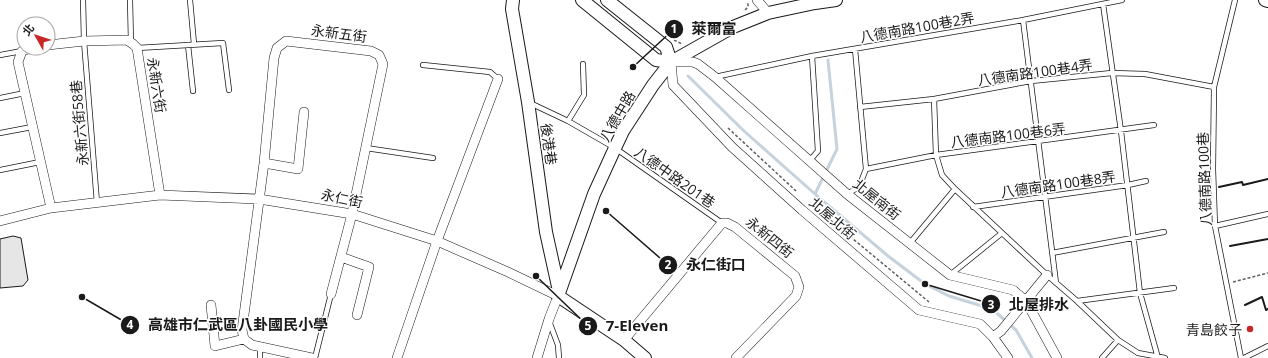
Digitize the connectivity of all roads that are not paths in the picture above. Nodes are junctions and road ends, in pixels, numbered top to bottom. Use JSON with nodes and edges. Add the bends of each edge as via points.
{"nodes":[{"id":1,"x":83,"y":0,"type":"edge"},
{"id":2,"x":130,"y":0,"type":"edge"},
{"id":3,"x":190,"y":0,"type":"edge"},
{"id":4,"x":513,"y":0,"type":"edge"},
{"id":5,"x":582,"y":0,"type":"edge"},
{"id":6,"x":607,"y":0,"type":"edge"},
{"id":7,"x":757,"y":0,"type":"edge"},
{"id":8,"x":836,"y":0,"type":"edge"},
{"id":9,"x":1122,"y":0,"type":"edge"},
{"id":10,"x":1235,"y":0,"type":"edge"},
{"id":11,"x":1103,"y":4,"type":"junction"},
{"id":12,"x":768,"y":13,"type":"junction"},
{"id":13,"x":1024,"y":20,"type":"junction"},
{"id":14,"x":84,"y":41,"type":"junction"},
{"id":15,"x":56,"y":44,"type":"edge"},
{"id":16,"x":134,"y":45,"type":"junction"},
{"id":17,"x":191,"y":45,"type":"junction"},
{"id":18,"x":855,"y":49,"type":"junction"},
{"id":19,"x":16,"y":52,"type":"edge"},
{"id":20,"x":0,"y":55,"type":"edge"},
{"id":21,"x":20,"y":56,"type":"edge"},
{"id":22,"x":812,"y":56,"type":"junction"},
{"id":23,"x":672,"y":62,"type":"junction"},
{"id":24,"x":583,"y":64,"type":"dead end"},
{"id":25,"x":423,"y":65,"type":"dead end"},
{"id":26,"x":1112,"y":73,"type":"junction"},
{"id":27,"x":716,"y":77,"type":"junction"},
{"id":28,"x":498,"y":80,"type":"joint"},
{"id":29,"x":1031,"y":81,"type":"junction"},
{"id":30,"x":1214,"y":87,"type":"junction"},
{"id":31,"x":229,"y":90,"type":"dead end"},
{"id":32,"x":193,"y":91,"type":"dead end"},
{"id":33,"x":25,"y":93,"type":"junction"},
{"id":34,"x":0,"y":98,"type":"edge"},
{"id":35,"x":934,"y":99,"type":"junction"},
{"id":36,"x":528,"y":102,"type":"junction"},
{"id":37,"x":860,"y":107,"type":"junction"},
{"id":38,"x":304,"y":112,"type":"dead end"},
{"id":39,"x":568,"y":121,"type":"junction"},
{"id":40,"x":1154,"y":125,"type":"dead end"},
{"id":41,"x":32,"y":127,"type":"junction"},
{"id":42,"x":1121,"y":131,"type":"junction"},
{"id":43,"x":0,"y":133,"type":"edge"},
{"id":44,"x":1039,"y":142,"type":"junction"},
{"id":45,"x":366,"y":148,"type":"junction"},
{"id":46,"x":615,"y":148,"type":"junction"},
{"id":47,"x":936,"y":155,"type":"junction"},
{"id":48,"x":433,"y":158,"type":"dead end"},
{"id":49,"x":40,"y":162,"type":"junction"},
{"id":50,"x":811,"y":162,"type":"junction"},
{"id":51,"x":264,"y":163,"type":"junction"},
{"id":52,"x":866,"y":169,"type":"junction"},
{"id":53,"x":0,"y":170,"type":"edge"},
{"id":54,"x":1146,"y":181,"type":"dead end"},
{"id":55,"x":1128,"y":185,"type":"junction"},
{"id":56,"x":955,"y":190,"type":"junction"},
{"id":57,"x":847,"y":194,"type":"junction"},
{"id":58,"x":160,"y":195,"type":"junction"},
{"id":59,"x":1045,"y":197,"type":"junction"},
{"id":60,"x":259,"y":199,"type":"junction"},
{"id":61,"x":96,"y":203,"type":"junction"},
{"id":62,"x":973,"y":207,"type":"junction"},
{"id":63,"x":50,"y":208,"type":"junction"},
{"id":64,"x":352,"y":214,"type":"junction"},
{"id":65,"x":1268,"y":214,"type":"edge"},
{"id":66,"x":0,"y":221,"type":"edge"},
{"id":67,"x":722,"y":223,"type":"junction"},
{"id":68,"x":1215,"y":226,"type":"junction"},
{"id":69,"x":1164,"y":232,"type":"dead end"},
{"id":70,"x":1002,"y":233,"type":"junction"},
{"id":71,"x":1134,"y":237,"type":"junction"},
{"id":72,"x":437,"y":241,"type":"junction"},
{"id":73,"x":910,"y":243,"type":"junction"},
{"id":74,"x":1052,"y":254,"type":"junction"},
{"id":75,"x":341,"y":257,"type":"junction"},
{"id":76,"x":950,"y":275,"type":"junction"},
{"id":77,"x":1047,"y":275,"type":"junction"},
{"id":78,"x":1056,"y":283,"type":"junction"},
{"id":79,"x":1174,"y":288,"type":"dead end"},
{"id":80,"x":1140,"y":293,"type":"junction"},
{"id":81,"x":331,"y":294,"type":"joint"},
{"id":82,"x":558,"y":294,"type":"junction"},
{"id":83,"x":1026,"y":301,"type":"junction"},
{"id":84,"x":1077,"y":301,"type":"junction"},
{"id":85,"x":211,"y":305,"type":"dead end"},
{"id":86,"x":356,"y":315,"type":"dead end"},
{"id":87,"x":549,"y":319,"type":"junction"},
{"id":88,"x":993,"y":337,"type":"junction"},
{"id":89,"x":244,"y":339,"type":"junction"},
{"id":90,"x":624,"y":340,"type":"junction"},
{"id":91,"x":1118,"y":340,"type":"junction"},
{"id":92,"x":1268,"y":346,"type":"edge"},
{"id":93,"x":260,"y":347,"type":"junction"},
{"id":94,"x":1158,"y":357,"type":"edge"},
{"id":95,"x":260,"y":358,"type":"edge"},
{"id":96,"x":313,"y":358,"type":"edge"},
{"id":97,"x":396,"y":358,"type":"edge"},
{"id":98,"x":536,"y":358,"type":"edge"},
{"id":99,"x":559,"y":358,"type":"edge"},
{"id":100,"x":645,"y":358,"type":"edge"},
{"id":101,"x":736,"y":358,"type":"edge"},
{"id":102,"x":1008,"y":358,"type":"edge"},
{"id":103,"x":1057,"y":358,"type":"edge"},
{"id":104,"x":1102,"y":358,"type":"edge"},
{"id":105,"x":1165,"y":358,"type":"edge"},
{"id":106,"x":1243,"y":358,"type":"edge"}],
"edges":[{"from":1,"to":14,"type":"lane","name":"永新六街58巷"},
{"from":2,"to":16,"type":"lane"},
{"from":3,"to":17,"type":"lane"},
{"from":4,"to":36,"type":"street","name":"後港巷","via":[[512,9]]},
{"from":5,"to":23,"type":"street","via":[[656,60]]},
{"from":6,"to":23,"type":"street","via":[[666,47]]},
{"from":7,"to":12,"type":"street"},
{"from":8,"to":12,"type":"street","name":"八德中路"},
{"from":9,"to":11,"type":"lane","name":"八德南路100巷2弄"},
{"from":10,"to":30,"type":"lane","name":"八德南路100巷"},
{"from":11,"to":13,"type":"lane","name":"八德南路100巷2弄"},
{"from":11,"to":26,"type":"lane"},
{"from":12,"to":23,"type":"street","name":"八德中路","via":[[733,27]]},
{"from":13,"to":18,"type":"lane","name":"八德南路100巷2弄"},
{"from":13,"to":29,"type":"lane"},
{"from":14,"to":15,"type":"street"},
{"from":14,"to":16,"type":"street","via":[[127,40]]},
{"from":14,"to":61,"type":"lane","name":"永新六街58巷"},
{"from":16,"to":17,"type":"lane"},
{"from":16,"to":58,"type":"street","name":"永新六街"},
{"from":17,"to":31,"type":"lane","via":[[223,43]]},
{"from":17,"to":32,"type":"lane"},
{"from":18,"to":22,"type":"lane","name":"八德南路100巷2弄"},
{"from":18,"to":37,"type":"lane"},
{"from":19,"to":20,"type":"lane"},
{"from":21,"to":33,"type":"street","via":[[18,62]]},
{"from":22,"to":27,"type":"lane","name":"八德南路100巷2弄"},
{"from":22,"to":50,"type":"lane","via":[[818,151]]},
{"from":23,"to":27,"type":"street","name":"北屋南街","via":[[693,62]]},
{"from":23,"to":46,"type":"street","name":"八德中路","via":[[649,90]]},
{"from":23,"to":88,"type":"street","name":"北屋北街","via":[[673,85],[732,147],[819,225],[919,310],[980,324]]},
{"from":24,"to":39,"type":"lane","via":[[584,95]]},
{"from":25,"to":28,"type":"lane","via":[[490,72]]},
{"from":26,"to":29,"type":"lane","name":"八德南路100巷4弄"},
{"from":26,"to":30,"type":"lane","name":"八德南路100巷4弄","via":[[1145,74]]},
{"from":26,"to":42,"type":"lane"},
{"from":27,"to":50,"type":"street","name":"北屋南街"},
{"from":28,"to":72,"type":"street"},
{"from":29,"to":35,"type":"lane","name":"八德南路100巷4弄"},
{"from":29,"to":44,"type":"lane"},
{"from":30,"to":68,"type":"lane","name":"八德南路100巷"},
{"from":33,"to":34,"type":"lane"},
{"from":33,"to":41,"type":"street"},
{"from":35,"to":37,"type":"lane","name":"八德南路100巷4弄"},
{"from":35,"to":47,"type":"lane"},
{"from":36,"to":39,"type":"lane","name":"八德中路201巷"},
{"from":36,"to":82,"type":"street","name":"後港巷","via":[[546,232]]},
{"from":37,"to":52,"type":"lane"},
{"from":38,"to":51,"type":"street","via":[[298,169]]},
{"from":39,"to":46,"type":"lane","name":"八德中路201巷"},
{"from":40,"to":42,"type":"lane","name":"八德南路100巷6弄"},
{"from":41,"to":43,"type":"lane"},
{"from":41,"to":49,"type":"street"},
{"from":42,"to":44,"type":"lane","name":"八德南路100巷6弄"},
{"from":42,"to":55,"type":"lane"},
{"from":44,"to":47,"type":"lane","name":"八德南路100巷6弄"},
{"from":44,"to":59,"type":"lane"},
{"from":45,"to":48,"type":"lane"},
{"from":45,"to":51,"type":"street","name":"永新五街","via":[[383,64],[379,55],[286,41],[277,48],[274,58]]},
{"from":45,"to":64,"type":"street","name":"永新五街"},
{"from":46,"to":67,"type":"lane","name":"八德中路201巷"},
{"from":46,"to":82,"type":"street","name":"八德中路","via":[[594,194]]},
{"from":47,"to":52,"type":"lane","name":"八德南路100巷6弄"},
{"from":47,"to":56,"type":"lane","via":[[942,175]]},
{"from":49,"to":53,"type":"lane"},
{"from":49,"to":63,"type":"street"},
{"from":50,"to":57,"type":"street","name":"北屋南街"},
{"from":51,"to":60,"type":"street","name":"永新五街"},
{"from":52,"to":57,"type":"lane","via":[[859,186]]},
{"from":54,"to":55,"type":"lane","name":"八德南路100巷8弄"},
{"from":55,"to":59,"type":"lane","name":"八德南路100巷8弄"},
{"from":55,"to":71,"type":"lane"},
{"from":56,"to":62,"type":"lane"},
{"from":56,"to":73,"type":"lane"},
{"from":57,"to":73,"type":"street","name":"北屋南街"},
{"from":58,"to":60,"type":"street","name":"永仁街"},
{"from":58,"to":61,"type":"street","name":"永仁街"},
{"from":59,"to":62,"type":"lane","name":"八德南路100巷8弄"},
{"from":59,"to":74,"type":"lane"},
{"from":60,"to":64,"type":"street","name":"永仁街"},
{"from":60,"to":89,"type":"street","name":"永新五街","via":[[242,330]]},
{"from":61,"to":63,"type":"street","name":"永仁街"},
{"from":62,"to":70,"type":"lane"},
{"from":63,"to":66,"type":"street","name":"永仁街"},
{"from":64,"to":72,"type":"street","name":"永仁街"},
{"from":64,"to":75,"type":"street","name":"永新五街"},
{"from":65,"to":68,"type":"lane"},
{"from":67,"to":90,"type":"street"},
{"from":67,"to":101,"type":"street","name":"永新四街","via":[[735,227],[789,271],[795,276],[799,286],[796,296]]},
{"from":68,"to":106,"type":"lane","name":"八德南路100巷"},
{"from":69,"to":71,"type":"lane"},
{"from":70,"to":76,"type":"lane"},
{"from":70,"to":77,"type":"lane"},
{"from":71,"to":74,"type":"lane"},
{"from":71,"to":80,"type":"lane"},
{"from":72,"to":82,"type":"street","name":"永仁街"},
{"from":72,"to":97,"type":"street"},
{"from":73,"to":76,"type":"street","name":"北屋南街"},
{"from":74,"to":78,"type":"lane"},
{"from":75,"to":81,"type":"street","name":"永新五街"},
{"from":75,"to":86,"type":"street","via":[[369,268]]},
{"from":76,"to":83,"type":"street","name":"北屋南街","via":[[1013,290]]},
{"from":77,"to":78,"type":"lane"},
{"from":77,"to":83,"type":"street"},
{"from":78,"to":84,"type":"lane"},
{"from":79,"to":80,"type":"lane"},
{"from":80,"to":84,"type":"lane"},
{"from":80,"to":94,"type":"lane"},
{"from":81,"to":96,"type":"lane"},
{"from":82,"to":87,"type":"street","name":"八德中路"},
{"from":82,"to":90,"type":"street","name":"永仁街"},
{"from":83,"to":88,"type":"street"},
{"from":83,"to":103,"type":"street","name":"北屋南街"},
{"from":84,"to":91,"type":"lane"},
{"from":85,"to":89,"type":"street","via":[[215,346]]},
{"from":87,"to":98,"type":"street","name":"八德中路"},
{"from":87,"to":99,"type":"lane","via":[[558,346]]},
{"from":88,"to":102,"type":"street","name":"北屋北街"},
{"from":89,"to":93,"type":"street"},
{"from":90,"to":100,"type":"street","name":"永仁街"},
{"from":91,"to":94,"type":"lane","via":[[1138,353]]},
{"from":91,"to":104,"type":"lane"},
{"from":92,"to":106,"type":"lane"},
{"from":93,"to":95,"type":"lane"},
{"from":93,"to":96,"type":"street"},
{"from":94,"to":105,"type":"lane"}]}
